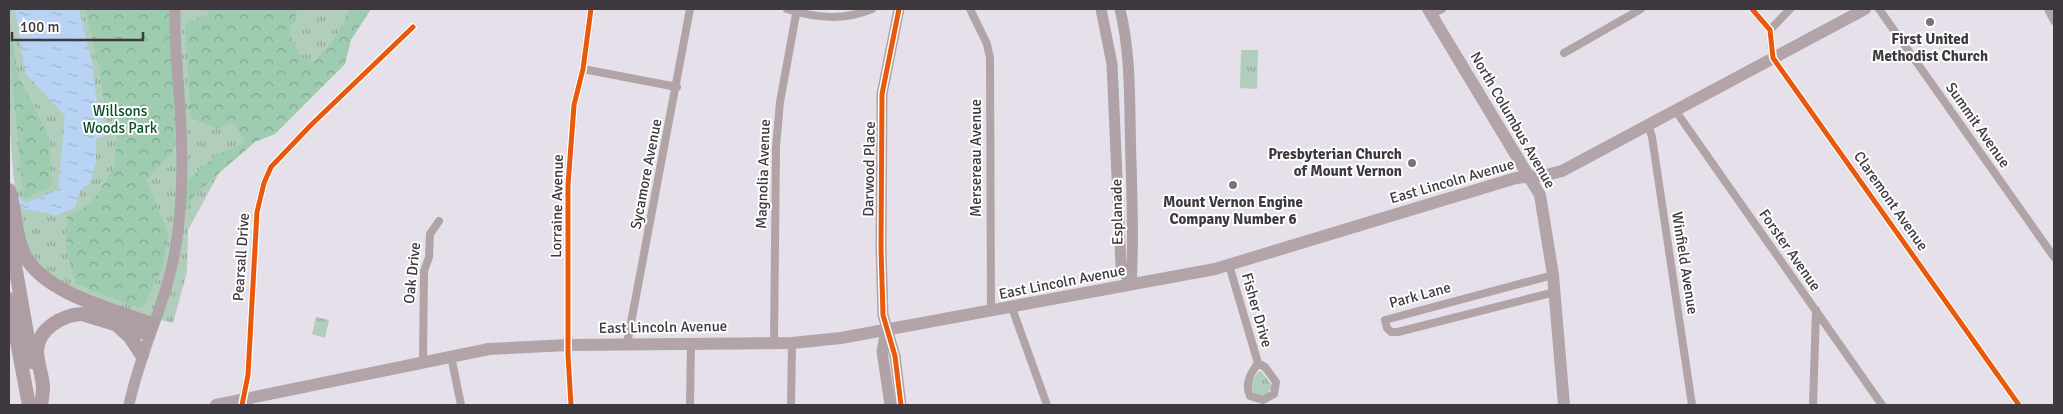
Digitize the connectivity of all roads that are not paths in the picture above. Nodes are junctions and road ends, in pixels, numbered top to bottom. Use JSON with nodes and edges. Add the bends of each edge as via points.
{"nodes":[{"id":1,"x":175,"y":9,"type":"edge"},
{"id":2,"x":591,"y":9,"type":"edge"},
{"id":3,"x":690,"y":9,"type":"edge"},
{"id":4,"x":787,"y":9,"type":"edge"},
{"id":5,"x":872,"y":9,"type":"edge"},
{"id":6,"x":899,"y":9,"type":"edge"},
{"id":7,"x":970,"y":9,"type":"edge"},
{"id":8,"x":1101,"y":9,"type":"edge"},
{"id":9,"x":1120,"y":9,"type":"edge"},
{"id":10,"x":1641,"y":9,"type":"edge"},
{"id":11,"x":1752,"y":9,"type":"edge"},
{"id":12,"x":1790,"y":9,"type":"edge"},
{"id":13,"x":1865,"y":9,"type":"edge"},
{"id":14,"x":1879,"y":9,"type":"edge"},
{"id":15,"x":2048,"y":9,"type":"edge"},
{"id":16,"x":796,"y":10,"type":"edge"},
{"id":17,"x":1434,"y":11,"type":"edge"},
{"id":18,"x":2054,"y":21,"type":"edge"},
{"id":19,"x":413,"y":27,"type":"dead end"},
{"id":20,"x":1770,"y":30,"type":"junction"},
{"id":21,"x":1564,"y":53,"type":"dead end"},
{"id":22,"x":1773,"y":58,"type":"junction"},
{"id":23,"x":583,"y":70,"type":"junction"},
{"id":24,"x":677,"y":87,"type":"junction"},
{"id":25,"x":1676,"y":110,"type":"junction"},
{"id":26,"x":1648,"y":125,"type":"junction"},
{"id":27,"x":1530,"y":176,"type":"junction"},
{"id":28,"x":10,"y":194,"type":"edge"},
{"id":29,"x":439,"y":221,"type":"dead end"},
{"id":30,"x":12,"y":227,"type":"edge"},
{"id":31,"x":2054,"y":258,"type":"edge"},
{"id":32,"x":1230,"y":265,"type":"junction"},
{"id":33,"x":1554,"y":275,"type":"junction"},
{"id":34,"x":1130,"y":285,"type":"junction"},
{"id":35,"x":1555,"y":292,"type":"junction"},
{"id":36,"x":9,"y":299,"type":"edge"},
{"id":37,"x":1012,"y":308,"type":"junction"},
{"id":38,"x":1816,"y":310,"type":"junction"},
{"id":39,"x":991,"y":312,"type":"junction"},
{"id":40,"x":118,"y":325,"type":"junction"},
{"id":41,"x":150,"y":329,"type":"junction"},
{"id":42,"x":886,"y":331,"type":"junction"},
{"id":43,"x":691,"y":343,"type":"junction"},
{"id":44,"x":774,"y":343,"type":"junction"},
{"id":45,"x":792,"y":343,"type":"junction"},
{"id":46,"x":628,"y":344,"type":"junction"},
{"id":47,"x":569,"y":345,"type":"junction"},
{"id":48,"x":142,"y":355,"type":"junction"},
{"id":49,"x":451,"y":356,"type":"junction"},
{"id":50,"x":424,"y":361,"type":"junction"},
{"id":51,"x":1258,"y":363,"type":"junction"},
{"id":52,"x":1564,"y":392,"type":"junction"},
{"id":53,"x":242,"y":402,"type":"edge"},
{"id":54,"x":28,"y":405,"type":"edge"},
{"id":55,"x":41,"y":405,"type":"edge"},
{"id":56,"x":129,"y":405,"type":"edge"},
{"id":57,"x":216,"y":405,"type":"edge"},
{"id":58,"x":461,"y":405,"type":"edge"},
{"id":59,"x":571,"y":405,"type":"edge"},
{"id":60,"x":690,"y":405,"type":"edge"},
{"id":61,"x":791,"y":405,"type":"edge"},
{"id":62,"x":890,"y":405,"type":"edge"},
{"id":63,"x":901,"y":405,"type":"edge"},
{"id":64,"x":1047,"y":405,"type":"edge"},
{"id":65,"x":1564,"y":405,"type":"edge"},
{"id":66,"x":1572,"y":405,"type":"edge"},
{"id":67,"x":1692,"y":405,"type":"edge"},
{"id":68,"x":1813,"y":405,"type":"edge"},
{"id":69,"x":1882,"y":405,"type":"edge"},
{"id":70,"x":2020,"y":405,"type":"edge"}],
"edges":[{"from":1,"to":41,"type":"street","via":[[181,110],[180,198],[174,255]]},
{"from":2,"to":23,"type":"street","name":"Lorraine Avenue"},
{"from":3,"to":24,"type":"street","name":"Sycamore Avenue"},
{"from":4,"to":16,"type":"street"},
{"from":5,"to":16,"type":"street","via":[[832,18]]},
{"from":6,"to":42,"type":"street","name":"Darwood Place","via":[[882,94],[881,248]]},
{"from":7,"to":39,"type":"street","name":"Mersereau Avenue","via":[[987,44],[990,58]]},
{"from":8,"to":34,"type":"street","name":"Esplanade","via":[[1112,64],[1121,266]]},
{"from":9,"to":34,"type":"street","name":"Esplanade","via":[[1127,46],[1130,93],[1133,250]]},
{"from":10,"to":21,"type":"street"},
{"from":11,"to":20,"type":"street"},
{"from":12,"to":20,"type":"street"},
{"from":13,"to":22,"type":"main road","name":"East Lincoln Avenue"},
{"from":14,"to":31,"type":"street","name":"Summit Avenue"},
{"from":15,"to":18,"type":"street"},
{"from":16,"to":44,"type":"street","name":"Magnolia Avenue","via":[[780,102],[776,147]]},
{"from":17,"to":27,"type":"main road","name":"North Columbus Avenue"},
{"from":19,"to":53,"type":"street","name":"Pearsall Drive","via":[[311,124],[271,167],[256,212],[248,375]]},
{"from":20,"to":22,"type":"street","name":"Claremont Avenue"},
{"from":22,"to":25,"type":"main road","name":"East Lincoln Avenue"},
{"from":22,"to":70,"type":"street","name":"Claremont Avenue"},
{"from":23,"to":24,"type":"street"},
{"from":23,"to":47,"type":"street","name":"Lorraine Avenue","via":[[574,105],[568,185]]},
{"from":24,"to":46,"type":"street","name":"Sycamore Avenue"},
{"from":25,"to":26,"type":"main road","name":"East Lincoln Avenue"},
{"from":25,"to":38,"type":"street","name":"Forster Avenue"},
{"from":26,"to":27,"type":"main road","name":"East Lincoln Avenue","via":[[1562,171]]},
{"from":26,"to":67,"type":"street","name":"Winfield Avenue"},
{"from":27,"to":32,"type":"main road","name":"East Lincoln Avenue"},
{"from":27,"to":33,"type":"main road","name":"North Columbus Avenue","via":[[1540,195]]},
{"from":28,"to":30,"type":"highway"},
{"from":29,"to":50,"type":"street","name":"Oak Drive","via":[[430,234],[429,256],[424,271]]},
{"from":30,"to":41,"type":"highway","via":[[24,255],[44,279]]},
{"from":30,"to":55,"type":"highway"},
{"from":32,"to":34,"type":"main road","name":"East Lincoln Avenue"},
{"from":32,"to":51,"type":"street","name":"Fisher Drive"},
{"from":33,"to":35,"type":"main road","name":"North Columbus Avenue"},
{"from":33,"to":35,"type":"street","name":"Park Lane","via":[[1385,320],[1387,328],[1398,332]]},
{"from":34,"to":37,"type":"main road","name":"East Lincoln Avenue"},
{"from":35,"to":52,"type":"main road","name":"North Columbus Avenue"},
{"from":36,"to":54,"type":"highway"},
{"from":37,"to":39,"type":"main road","name":"East Lincoln Avenue"},
{"from":37,"to":64,"type":"street"},
{"from":38,"to":68,"type":"street"},
{"from":38,"to":69,"type":"street","name":"Forster Avenue"},
{"from":39,"to":42,"type":"main road","name":"East Lincoln Avenue"},
{"from":40,"to":41,"type":"highway"},
{"from":40,"to":48,"type":"highway"},
{"from":40,"to":55,"type":"highway","via":[[82,314],[65,317],[48,329],[37,349],[43,385]]},
{"from":41,"to":48,"type":"street"},
{"from":42,"to":45,"type":"main road","name":"East Lincoln Avenue"},
{"from":42,"to":62,"type":"street","via":[[882,351]]},
{"from":42,"to":63,"type":"street","via":[[895,356]]},
{"from":43,"to":44,"type":"main road","name":"East Lincoln Avenue"},
{"from":43,"to":46,"type":"main road","name":"East Lincoln Avenue"},
{"from":43,"to":60,"type":"street"},
{"from":44,"to":45,"type":"main road","name":"East Lincoln Avenue"},
{"from":45,"to":61,"type":"street"},
{"from":46,"to":47,"type":"main road","name":"East Lincoln Avenue"},
{"from":47,"to":49,"type":"main road","name":"East Lincoln Avenue","via":[[514,346]]},
{"from":47,"to":59,"type":"street","name":"Lorraine Avenue"},
{"from":48,"to":56,"type":"street"},
{"from":49,"to":50,"type":"main road","name":"East Lincoln Avenue"},
{"from":49,"to":58,"type":"street"},
{"from":50,"to":53,"type":"main road","name":"East Lincoln Avenue"},
{"from":51,"to":51,"type":"street","name":"Fisher Drive","via":[[1247,390],[1250,396],[1262,400],[1274,394],[1276,382]]},
{"from":52,"to":65,"type":"main road","name":"North Columbus Avenue"},
{"from":52,"to":66,"type":"street"},
{"from":53,"to":57,"type":"main road","name":"East Lincoln Avenue"}]}
